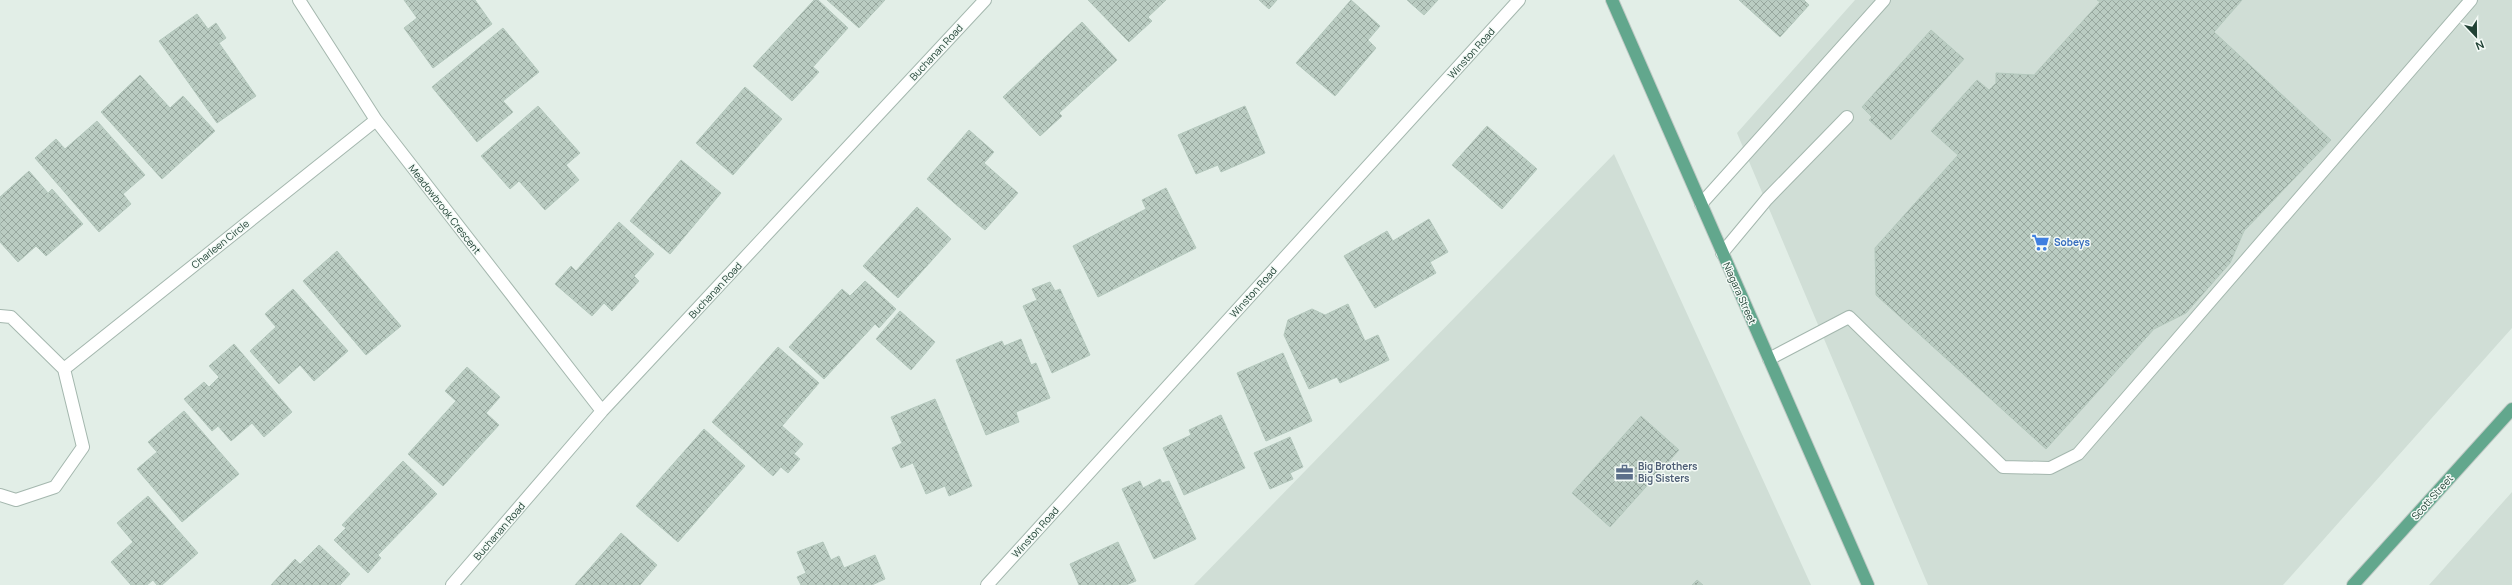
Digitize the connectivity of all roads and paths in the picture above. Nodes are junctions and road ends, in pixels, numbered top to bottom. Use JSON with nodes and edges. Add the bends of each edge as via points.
{"nodes":[{"id":1,"x":299,"y":0,"type":"edge"},
{"id":2,"x":985,"y":0,"type":"edge"},
{"id":3,"x":1519,"y":0,"type":"edge"},
{"id":4,"x":1612,"y":0,"type":"edge"},
{"id":5,"x":1884,"y":0,"type":"edge"},
{"id":6,"x":2471,"y":0,"type":"edge"},
{"id":7,"x":1847,"y":117,"type":"dead end"},
{"id":8,"x":376,"y":120,"type":"junction"},
{"id":9,"x":1701,"y":204,"type":"junction"},
{"id":10,"x":1722,"y":252,"type":"junction"},
{"id":11,"x":0,"y":316,"type":"edge"},
{"id":12,"x":1769,"y":358,"type":"junction"},
{"id":13,"x":64,"y":369,"type":"junction"},
{"id":14,"x":2512,"y":409,"type":"edge"},
{"id":15,"x":602,"y":411,"type":"junction"},
{"id":16,"x":0,"y":495,"type":"edge"},
{"id":17,"x":452,"y":585,"type":"edge"},
{"id":18,"x":987,"y":585,"type":"edge"},
{"id":19,"x":1868,"y":585,"type":"edge"},
{"id":20,"x":2353,"y":585,"type":"edge"}],
"edges":[{"from":1,"to":8,"type":"street","name":"Meadowbrook Crescent"},
{"from":2,"to":15,"type":"street","name":"Buchanan Road"},
{"from":3,"to":18,"type":"street","name":"Winston Road"},
{"from":4,"to":9,"type":"main road","name":"Niagara Street"},
{"from":5,"to":9,"type":"street"},
{"from":6,"to":12,"type":"street","via":[[2078,454],[2050,468],[2003,468],[1849,317]]},
{"from":7,"to":10,"type":"street","via":[[1767,199]]},
{"from":8,"to":13,"type":"street","name":"Charleen Circle"},
{"from":8,"to":15,"type":"street","name":"Meadowbrook Crescent"},
{"from":9,"to":10,"type":"main road","name":"Niagara Street"},
{"from":10,"to":12,"type":"main road","name":"Niagara Street"},
{"from":11,"to":13,"type":"street","via":[[11,317]]},
{"from":12,"to":19,"type":"main road","name":"Niagara Street"},
{"from":13,"to":16,"type":"street","via":[[83,447],[55,487],[16,500]]},
{"from":14,"to":20,"type":"main road","name":"Scott Street"},
{"from":15,"to":17,"type":"street","name":"Buchanan Road"}]}
